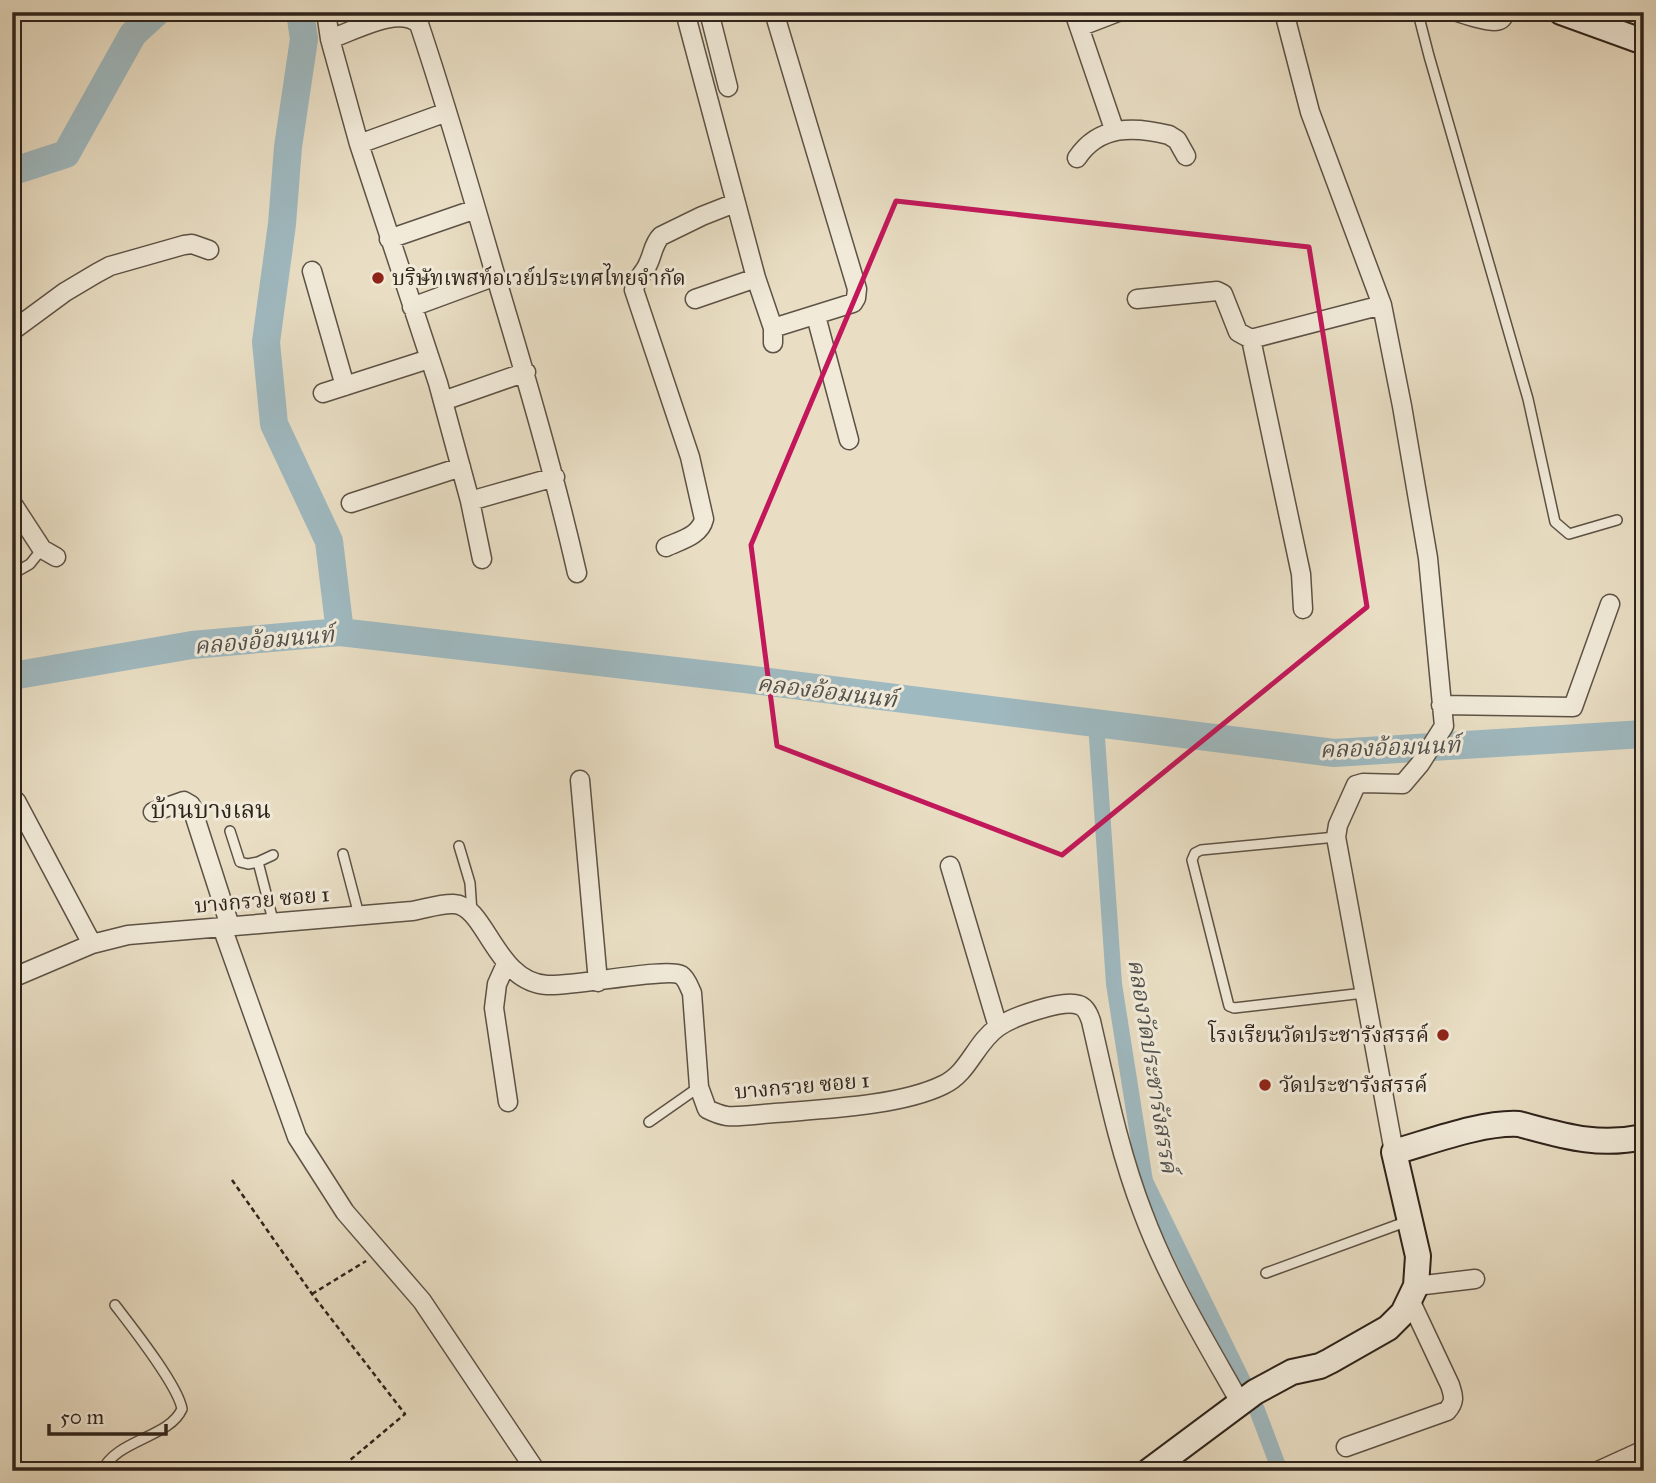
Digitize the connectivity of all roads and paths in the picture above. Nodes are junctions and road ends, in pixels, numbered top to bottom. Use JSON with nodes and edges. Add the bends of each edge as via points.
{"nodes":[{"id":1,"x":326,"y":12,"type":"edge"},
{"id":2,"x":685,"y":12,"type":"edge"},
{"id":3,"x":709,"y":12,"type":"edge"},
{"id":4,"x":774,"y":12,"type":"edge"},
{"id":5,"x":1118,"y":12,"type":"edge"},
{"id":6,"x":1284,"y":12,"type":"edge"},
{"id":7,"x":1423,"y":12,"type":"edge"},
{"id":8,"x":1443,"y":12,"type":"edge"},
{"id":9,"x":1510,"y":12,"type":"edge"},
{"id":10,"x":1561,"y":12,"type":"edge"},
{"id":11,"x":1077,"y":20,"type":"edge"},
{"id":12,"x":330,"y":39,"type":"junction"},
{"id":13,"x":1644,"y":42,"type":"edge"},
{"id":14,"x":728,"y":87,"type":"dead end"},
{"id":15,"x":447,"y":112,"type":"junction"},
{"id":16,"x":1114,"y":129,"type":"junction"},
{"id":17,"x":359,"y":144,"type":"junction"},
{"id":18,"x":1186,"y":156,"type":"dead end"},
{"id":19,"x":1077,"y":158,"type":"dead end"},
{"id":20,"x":735,"y":203,"type":"junction"},
{"id":21,"x":476,"y":209,"type":"junction"},
{"id":22,"x":389,"y":239,"type":"junction"},
{"id":23,"x":209,"y":250,"type":"dead end"},
{"id":24,"x":312,"y":271,"type":"dead end"},
{"id":25,"x":496,"y":276,"type":"junction"},
{"id":26,"x":756,"y":278,"type":"junction"},
{"id":27,"x":695,"y":299,"type":"dead end"},
{"id":28,"x":1137,"y":299,"type":"dead end"},
{"id":29,"x":1382,"y":305,"type":"junction"},
{"id":30,"x":412,"y":307,"type":"junction"},
{"id":31,"x":816,"y":316,"type":"junction"},
{"id":32,"x":12,"y":331,"type":"edge"},
{"id":33,"x":1251,"y":339,"type":"junction"},
{"id":34,"x":429,"y":359,"type":"junction"},
{"id":35,"x":526,"y":372,"type":"junction"},
{"id":36,"x":345,"y":386,"type":"junction"},
{"id":37,"x":323,"y":393,"type":"dead end"},
{"id":38,"x":443,"y":401,"type":"junction"},
{"id":39,"x":849,"y":440,"type":"dead end"},
{"id":40,"x":461,"y":467,"type":"junction"},
{"id":41,"x":555,"y":477,"type":"junction"},
{"id":42,"x":470,"y":501,"type":"junction"},
{"id":43,"x":12,"y":503,"type":"edge"},
{"id":44,"x":351,"y":503,"type":"dead end"},
{"id":45,"x":1617,"y":520,"type":"dead end"},
{"id":46,"x":666,"y":547,"type":"dead end"},
{"id":47,"x":49,"y":553,"type":"joint"},
{"id":48,"x":482,"y":559,"type":"dead end"},
{"id":49,"x":16,"y":572,"type":"dead end"},
{"id":50,"x":576,"y":573,"type":"dead end"},
{"id":51,"x":1610,"y":604,"type":"dead end"},
{"id":52,"x":1304,"y":609,"type":"dead end"},
{"id":53,"x":1441,"y":705,"type":"junction"},
{"id":54,"x":580,"y":779,"type":"dead end"},
{"id":55,"x":16,"y":801,"type":"dead end"},
{"id":56,"x":153,"y":812,"type":"dead end"},
{"id":57,"x":230,"y":831,"type":"dead end"},
{"id":58,"x":1336,"y":837,"type":"junction"},
{"id":59,"x":459,"y":846,"type":"dead end"},
{"id":60,"x":343,"y":854,"type":"dead end"},
{"id":61,"x":273,"y":855,"type":"dead end"},
{"id":62,"x":258,"y":862,"type":"junction"},
{"id":63,"x":950,"y":866,"type":"dead end"},
{"id":64,"x":471,"y":913,"type":"junction"},
{"id":65,"x":359,"y":915,"type":"junction"},
{"id":66,"x":274,"y":924,"type":"junction"},
{"id":67,"x":226,"y":927,"type":"junction"},
{"id":68,"x":92,"y":944,"type":"junction"},
{"id":69,"x":506,"y":964,"type":"junction"},
{"id":70,"x":12,"y":978,"type":"edge"},
{"id":71,"x":598,"y":982,"type":"junction"},
{"id":72,"x":1364,"y":993,"type":"junction"},
{"id":73,"x":998,"y":1027,"type":"junction"},
{"id":74,"x":699,"y":1087,"type":"junction"},
{"id":75,"x":508,"y":1102,"type":"dead end"},
{"id":76,"x":649,"y":1122,"type":"dead end"},
{"id":77,"x":1644,"y":1137,"type":"edge"},
{"id":78,"x":1394,"y":1152,"type":"junction"},
{"id":79,"x":233,"y":1180,"type":"dead end"},
{"id":80,"x":1410,"y":1220,"type":"junction"},
{"id":81,"x":380,"y":1252,"type":"junction"},
{"id":82,"x":1266,"y":1273,"type":"dead end"},
{"id":83,"x":1475,"y":1279,"type":"dead end"},
{"id":84,"x":1413,"y":1293,"type":"junction"},
{"id":85,"x":312,"y":1294,"type":"junction"},
{"id":86,"x":115,"y":1305,"type":"dead end"},
{"id":87,"x":1247,"y":1399,"type":"junction"},
{"id":88,"x":1346,"y":1447,"type":"dead end"},
{"id":89,"x":1644,"y":1450,"type":"edge"},
{"id":90,"x":105,"y":1469,"type":"edge"},
{"id":91,"x":337,"y":1471,"type":"edge"},
{"id":92,"x":536,"y":1471,"type":"edge"},
{"id":93,"x":1149,"y":1471,"type":"edge"},
{"id":94,"x":1598,"y":1471,"type":"edge"}],
"edges":[{"from":1,"to":12,"type":"street"},
{"from":2,"to":20,"type":"street"},
{"from":3,"to":14,"type":"street"},
{"from":4,"to":31,"type":"street","via":[[857,289],[853,303]]},
{"from":5,"to":11,"type":"street"},
{"from":6,"to":29,"type":"street","via":[[1310,112]]},
{"from":7,"to":45,"type":"lane","via":[[1420,21],[1429,57],[1528,400],[1555,522],[1569,534]]},
{"from":8,"to":9,"type":"lane","via":[[1501,25]]},
{"from":10,"to":13,"type":"street"},
{"from":11,"to":16,"type":"street"},
{"from":12,"to":15,"type":"street","via":[[393,16],[414,19]]},
{"from":12,"to":17,"type":"street"},
{"from":15,"to":17,"type":"street"},
{"from":15,"to":21,"type":"street"},
{"from":16,"to":18,"type":"street","via":[[1169,135]]},
{"from":16,"to":19,"type":"street","via":[[1086,145]]},
{"from":17,"to":22,"type":"street"},
{"from":20,"to":26,"type":"street"},
{"from":20,"to":46,"type":"street","via":[[661,236],[636,280],[634,290],[690,457],[704,519],[696,533]]},
{"from":21,"to":22,"type":"street"},
{"from":21,"to":25,"type":"street"},
{"from":22,"to":30,"type":"street"},
{"from":23,"to":32,"type":"street","via":[[184,245],[110,266]]},
{"from":24,"to":36,"type":"street"},
{"from":25,"to":30,"type":"street"},
{"from":25,"to":35,"type":"street"},
{"from":26,"to":27,"type":"street"},
{"from":26,"to":31,"type":"street","via":[[773,336]]},
{"from":28,"to":33,"type":"street","via":[[1217,291],[1223,294],[1238,332]]},
{"from":29,"to":33,"type":"street"},
{"from":29,"to":53,"type":"street","via":[[1429,558]]},
{"from":30,"to":34,"type":"street"},
{"from":31,"to":39,"type":"street"},
{"from":33,"to":52,"type":"street","via":[[1299,564]]},
{"from":34,"to":36,"type":"street"},
{"from":34,"to":38,"type":"street"},
{"from":35,"to":38,"type":"street"},
{"from":35,"to":41,"type":"street"},
{"from":36,"to":37,"type":"street"},
{"from":38,"to":40,"type":"street"},
{"from":40,"to":42,"type":"street"},
{"from":40,"to":44,"type":"street"},
{"from":41,"to":42,"type":"street"},
{"from":41,"to":50,"type":"street"},
{"from":42,"to":48,"type":"street"},
{"from":43,"to":47,"type":"street"},
{"from":47,"to":49,"type":"lane"},
{"from":51,"to":53,"type":"street","via":[[1573,707]]},
{"from":53,"to":58,"type":"street","via":[[1444,726],[1420,764],[1403,784],[1356,785]]},
{"from":54,"to":71,"type":"street"},
{"from":55,"to":68,"type":"street"},
{"from":56,"to":67,"type":"street","via":[[184,801],[191,805]]},
{"from":57,"to":62,"type":"lane","via":[[240,862]]},
{"from":58,"to":72,"type":"street"},
{"from":58,"to":72,"type":"lane","via":[[1201,850],[1192,860],[1229,1006]]},
{"from":59,"to":64,"type":"lane","via":[[470,883]]},
{"from":60,"to":65,"type":"lane"},
{"from":61,"to":62,"type":"lane"},
{"from":62,"to":66,"type":"lane"},
{"from":63,"to":73,"type":"street"},
{"from":64,"to":65,"type":"street","name":"บางกรวย ซอย 1","via":[[454,904]]},
{"from":64,"to":69,"type":"street"},
{"from":65,"to":66,"type":"street","name":"บางกรวย ซอย 1"},
{"from":66,"to":67,"type":"street","name":"บางกรวย ซอย 1"},
{"from":67,"to":68,"type":"street","name":"บางกรวย ซอย 1","via":[[164,930]]},
{"from":67,"to":81,"type":"street","via":[[296,1137],[345,1213]]},
{"from":68,"to":70,"type":"street","name":"บางกรวย ซอย 1"},
{"from":69,"to":71,"type":"street","via":[[517,974],[546,985]]},
{"from":69,"to":75,"type":"street","via":[[494,1008]]},
{"from":71,"to":74,"type":"street","via":[[668,972],[681,975],[692,993]]},
{"from":72,"to":78,"type":"street"},
{"from":73,"to":74,"type":"street","name":"บางกรวย ซอย 1","via":[[954,1079],[890,1101],[728,1116],[706,1109]]},
{"from":73,"to":87,"type":"street","name":"บางกรวย ซอย 1","via":[[1016,1017],[1068,1004],[1078,1004],[1088,1013],[1116,1131],[1143,1213],[1177,1289]]},
{"from":74,"to":76,"type":"lane"},
{"from":77,"to":78,"type":"street","via":[[1598,1143],[1506,1123]]},
{"from":78,"to":80,"type":"street"},
{"from":79,"to":85,"type":"path"},
{"from":80,"to":82,"type":"lane"},
{"from":80,"to":84,"type":"street","via":[[1418,1256]]},
{"from":81,"to":85,"type":"path"},
{"from":81,"to":92,"type":"street","via":[[422,1301]]},
{"from":83,"to":84,"type":"street"},
{"from":84,"to":87,"type":"street","via":[[1388,1328],[1320,1366],[1292,1372]]},
{"from":84,"to":88,"type":"street","via":[[1450,1385],[1453,1404],[1447,1412]]},
{"from":85,"to":91,"type":"path","via":[[405,1414]]},
{"from":86,"to":90,"type":"lane","via":[[182,1409],[174,1421],[122,1450]]},
{"from":87,"to":93,"type":"street"},
{"from":89,"to":94,"type":"street"}]}
